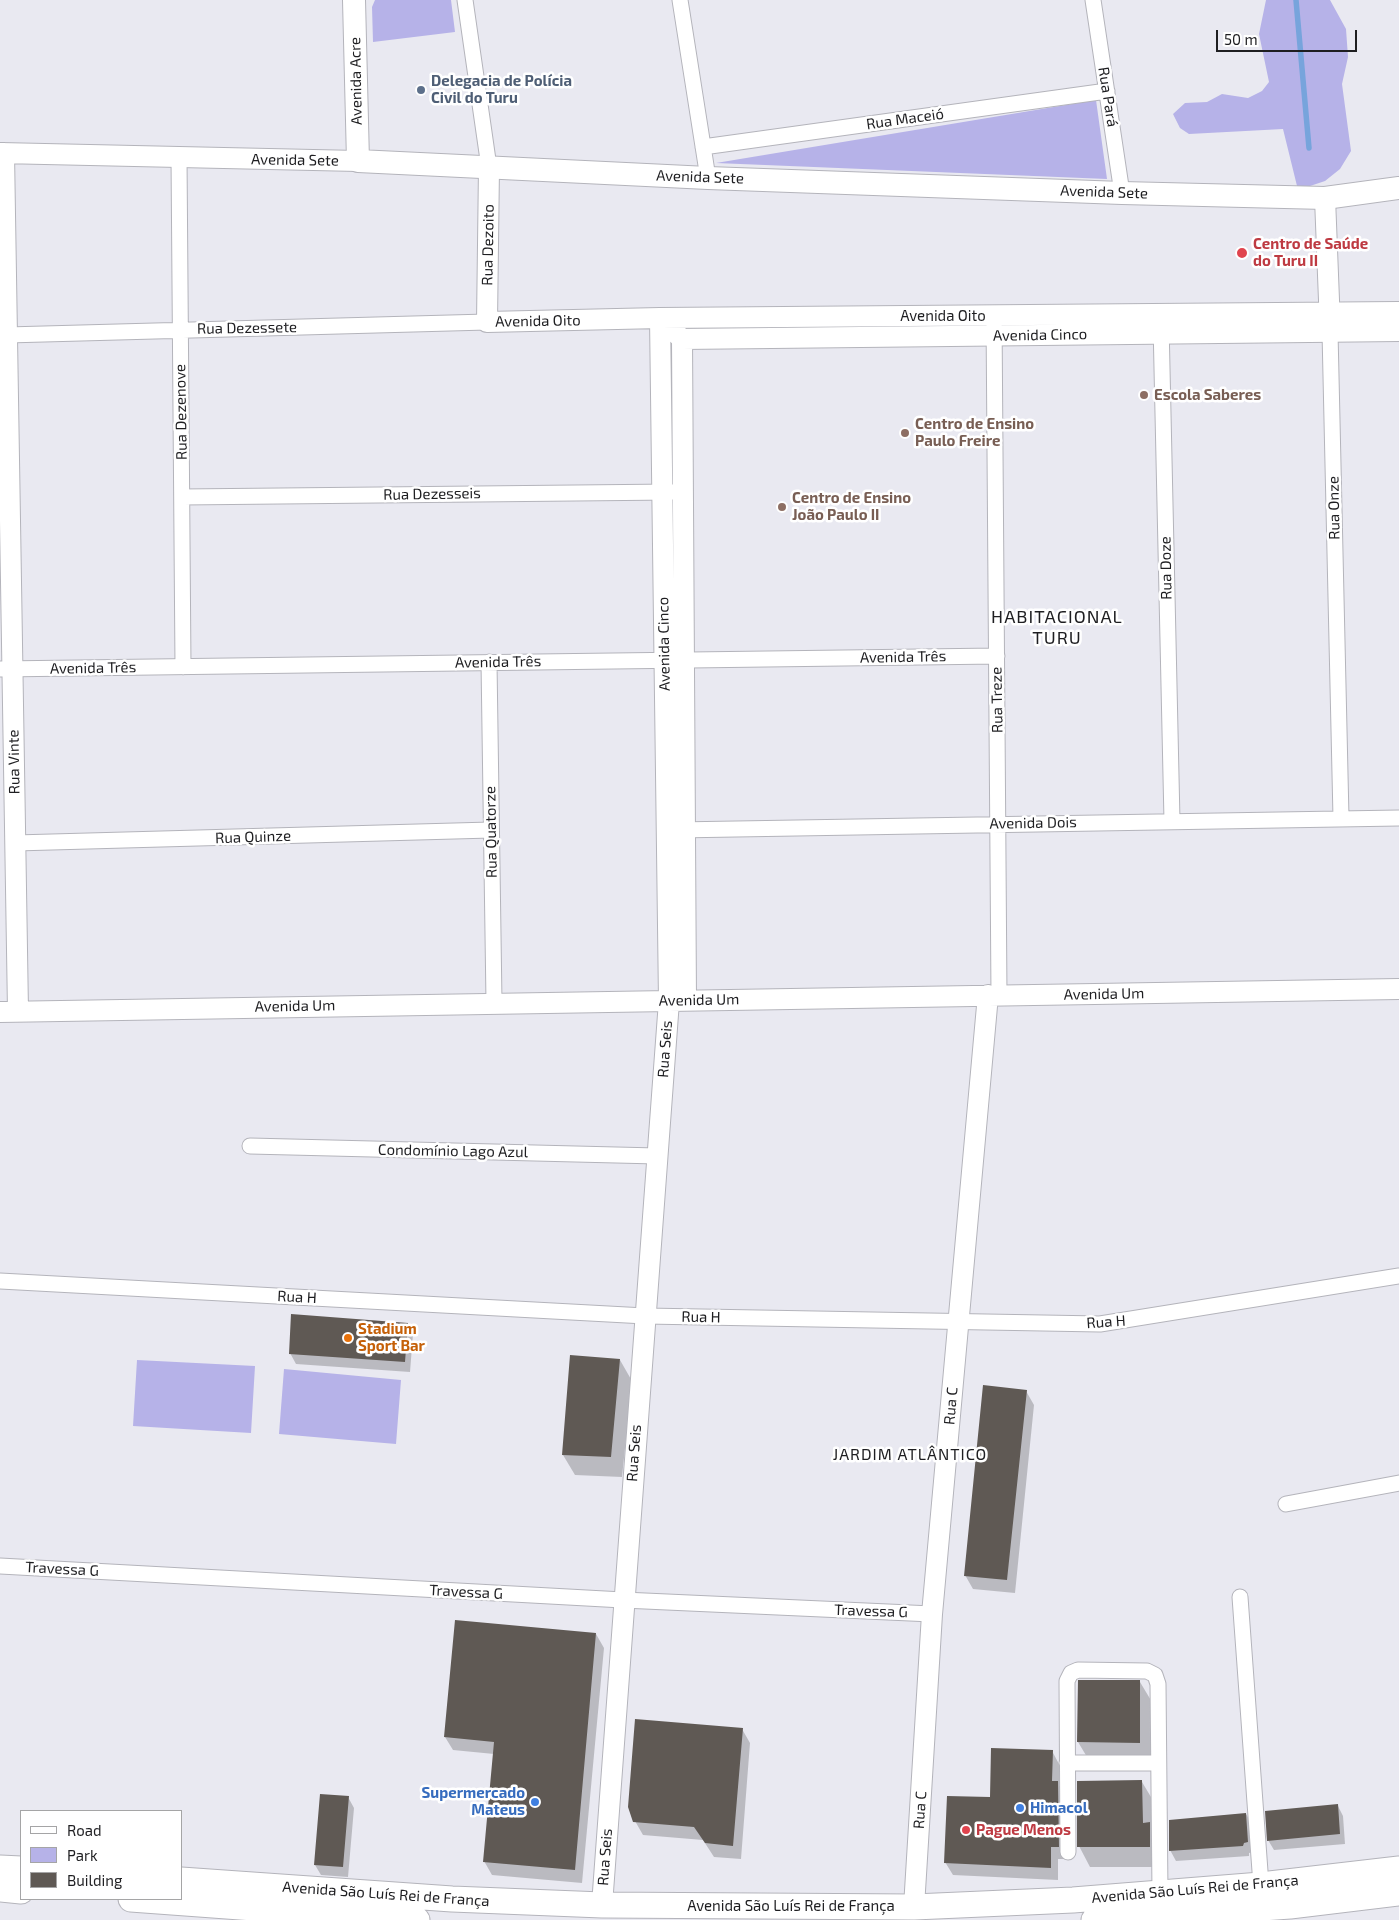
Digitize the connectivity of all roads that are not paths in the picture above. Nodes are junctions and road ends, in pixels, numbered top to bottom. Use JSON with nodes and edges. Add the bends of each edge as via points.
{"nodes":[{"id":1,"x":354,"y":0,"type":"edge"},
{"id":2,"x":465,"y":0,"type":"edge"},
{"id":3,"x":680,"y":0,"type":"edge"},
{"id":4,"x":1093,"y":0,"type":"edge"},
{"id":5,"x":1107,"y":91,"type":"junction"},
{"id":6,"x":703,"y":147,"type":"junction"},
{"id":7,"x":2,"y":153,"type":"edge"},
{"id":8,"x":179,"y":157,"type":"junction"},
{"id":9,"x":358,"y":161,"type":"junction"},
{"id":10,"x":489,"y":167,"type":"junction"},
{"id":11,"x":708,"y":178,"type":"junction"},
{"id":12,"x":1399,"y":188,"type":"edge"},
{"id":13,"x":1122,"y":193,"type":"junction"},
{"id":14,"x":1325,"y":198,"type":"junction"},
{"id":15,"x":1399,"y":312,"type":"edge"},
{"id":16,"x":994,"y":315,"type":"junction"},
{"id":17,"x":660,"y":318,"type":"junction"},
{"id":18,"x":487,"y":322,"type":"junction"},
{"id":19,"x":1329,"y":322,"type":"junction"},
{"id":20,"x":1161,"y":324,"type":"junction"},
{"id":21,"x":180,"y":329,"type":"junction"},
{"id":22,"x":1399,"y":331,"type":"edge"},
{"id":23,"x":7,"y":335,"type":"junction"},
{"id":24,"x":994,"y":336,"type":"junction"},
{"id":25,"x":682,"y":339,"type":"junction"},
{"id":26,"x":683,"y":491,"type":"junction"},
{"id":27,"x":662,"y":492,"type":"junction"},
{"id":28,"x":182,"y":497,"type":"junction"},
{"id":29,"x":997,"y":656,"type":"junction"},
{"id":30,"x":674,"y":660,"type":"junction"},
{"id":31,"x":489,"y":662,"type":"junction"},
{"id":32,"x":183,"y":667,"type":"junction"},
{"id":33,"x":6,"y":669,"type":"edge"},
{"id":34,"x":1342,"y":818,"type":"junction"},
{"id":35,"x":1399,"y":818,"type":"edge"},
{"id":36,"x":1172,"y":821,"type":"junction"},
{"id":37,"x":999,"y":824,"type":"junction"},
{"id":38,"x":491,"y":830,"type":"junction"},
{"id":39,"x":676,"y":830,"type":"junction"},
{"id":40,"x":15,"y":843,"type":"junction"},
{"id":41,"x":1399,"y":989,"type":"edge"},
{"id":42,"x":994,"y":995,"type":"junction"},
{"id":43,"x":678,"y":1001,"type":"junction"},
{"id":44,"x":494,"y":1002,"type":"junction"},
{"id":45,"x":9,"y":1011,"type":"edge"},
{"id":46,"x":250,"y":1146,"type":"dead end"},
{"id":47,"x":657,"y":1156,"type":"junction"},
{"id":48,"x":1399,"y":1276,"type":"edge"},
{"id":49,"x":0,"y":1281,"type":"edge"},
{"id":50,"x":645,"y":1316,"type":"junction"},
{"id":51,"x":959,"y":1321,"type":"junction"},
{"id":52,"x":1399,"y":1483,"type":"edge"},
{"id":53,"x":1286,"y":1504,"type":"dead end"},
{"id":54,"x":0,"y":1566,"type":"edge"},
{"id":55,"x":1240,"y":1598,"type":"dead end"},
{"id":56,"x":623,"y":1600,"type":"junction"},
{"id":57,"x":932,"y":1614,"type":"junction"},
{"id":58,"x":1067,"y":1763,"type":"junction"},
{"id":59,"x":1158,"y":1763,"type":"junction"},
{"id":60,"x":1068,"y":1852,"type":"dead end"},
{"id":61,"x":0,"y":1868,"type":"edge"},
{"id":62,"x":20,"y":1869,"type":"edge"},
{"id":63,"x":1399,"y":1869,"type":"edge"},
{"id":64,"x":182,"y":1880,"type":"edge"},
{"id":65,"x":1261,"y":1885,"type":"junction"},
{"id":66,"x":0,"y":1889,"type":"edge"},
{"id":67,"x":20,"y":1891,"type":"edge"},
{"id":68,"x":1160,"y":1893,"type":"junction"},
{"id":69,"x":1399,"y":1893,"type":"edge"},
{"id":70,"x":138,"y":1900,"type":"edge"},
{"id":71,"x":602,"y":1905,"type":"junction"},
{"id":72,"x":914,"y":1906,"type":"junction"},
{"id":73,"x":236,"y":1913,"type":"edge"},
{"id":74,"x":961,"y":1913,"type":"edge"},
{"id":75,"x":1291,"y":1913,"type":"edge"},
{"id":76,"x":417,"y":1920,"type":"edge"},
{"id":77,"x":1094,"y":1920,"type":"edge"}],
"edges":[{"from":1,"to":9,"type":"main road","name":"Avenida Acre"},
{"from":2,"to":10,"type":"street"},
{"from":3,"to":6,"type":"street"},
{"from":4,"to":5,"type":"street","name":"Rua Pará"},
{"from":5,"to":6,"type":"street","name":"Rua Maceió"},
{"from":5,"to":13,"type":"street","name":"Rua Pará"},
{"from":6,"to":11,"type":"street"},
{"from":7,"to":8,"type":"street","name":"Avenida Sete"},
{"from":7,"to":23,"type":"street","name":"Rua Vinte"},
{"from":8,"to":9,"type":"street","name":"Avenida Sete"},
{"from":8,"to":21,"type":"street","name":"Rua Dezenove"},
{"from":9,"to":10,"type":"main road","name":"Avenida Sete"},
{"from":10,"to":11,"type":"main road","name":"Avenida Sete"},
{"from":10,"to":18,"type":"street","name":"Rua Dezoito"},
{"from":11,"to":13,"type":"main road","name":"Avenida Sete"},
{"from":12,"to":14,"type":"main road","name":"Avenida Sete"},
{"from":13,"to":14,"type":"main road","name":"Avenida Sete"},
{"from":14,"to":19,"type":"street","name":"Rua Onze"},
{"from":15,"to":19,"type":"street","name":"Avenida Oito"},
{"from":16,"to":17,"type":"street","name":"Avenida Oito"},
{"from":16,"to":20,"type":"street","name":"Avenida Oito"},
{"from":16,"to":24,"type":"street","name":"Rua Treze"},
{"from":17,"to":18,"type":"street","name":"Avenida Oito"},
{"from":17,"to":25,"type":"street"},
{"from":17,"to":27,"type":"street","name":"Avenida Cinco"},
{"from":18,"to":21,"type":"street","name":"Rua Dezessete"},
{"from":19,"to":20,"type":"street","name":"Avenida Oito"},
{"from":19,"to":22,"type":"street"},
{"from":19,"to":34,"type":"street","name":"Rua Onze"},
{"from":20,"to":24,"type":"street","name":"Avenida Cinco"},
{"from":20,"to":36,"type":"street","name":"Rua Doze"},
{"from":21,"to":23,"type":"street","name":"Rua Dezessete"},
{"from":21,"to":28,"type":"street","name":"Rua Dezenove"},
{"from":23,"to":33,"type":"street","name":"Rua Vinte"},
{"from":24,"to":25,"type":"street","name":"Avenida Cinco"},
{"from":24,"to":29,"type":"street","name":"Rua Treze"},
{"from":25,"to":26,"type":"street","name":"Avenida Cinco"},
{"from":26,"to":27,"type":"street","name":"Rua Dezesseis"},
{"from":26,"to":30,"type":"street","name":"Avenida Cinco"},
{"from":27,"to":28,"type":"street","name":"Rua Dezesseis"},
{"from":27,"to":30,"type":"street","name":"Avenida Cinco"},
{"from":28,"to":32,"type":"street","name":"Rua Dezenove"},
{"from":29,"to":30,"type":"street","name":"Avenida Três"},
{"from":29,"to":37,"type":"street","name":"Rua Treze"},
{"from":30,"to":31,"type":"street","name":"Avenida Três"},
{"from":30,"to":39,"type":"street","name":"Avenida Cinco"},
{"from":31,"to":32,"type":"street","name":"Avenida Três"},
{"from":31,"to":38,"type":"street","name":"Rua Quatorze"},
{"from":32,"to":33,"type":"street","name":"Avenida Três"},
{"from":33,"to":40,"type":"street","name":"Rua Vinte"},
{"from":34,"to":35,"type":"street","name":"Avenida Dois"},
{"from":34,"to":36,"type":"street","name":"Avenida Dois"},
{"from":36,"to":37,"type":"street","name":"Avenida Dois"},
{"from":37,"to":39,"type":"street","name":"Avenida Dois"},
{"from":37,"to":42,"type":"street","name":"Rua Treze"},
{"from":38,"to":40,"type":"street","name":"Rua Quinze"},
{"from":38,"to":44,"type":"street","name":"Rua Quatorze"},
{"from":39,"to":43,"type":"street","name":"Avenida Cinco"},
{"from":40,"to":45,"type":"street","name":"Rua Vinte"},
{"from":41,"to":42,"type":"street","name":"Avenida Um"},
{"from":42,"to":43,"type":"street","name":"Avenida Um"},
{"from":42,"to":51,"type":"street","name":"Rua C"},
{"from":43,"to":44,"type":"street","name":"Avenida Um"},
{"from":43,"to":47,"type":"street","name":"Rua Seis"},
{"from":44,"to":45,"type":"street","name":"Avenida Um"},
{"from":46,"to":47,"type":"street","name":"Condomínio Lago Azul"},
{"from":47,"to":50,"type":"street","name":"Rua Seis"},
{"from":48,"to":51,"type":"street","name":"Rua H","via":[[1100,1324]]},
{"from":49,"to":50,"type":"street","name":"Rua H"},
{"from":50,"to":51,"type":"street","name":"Rua H"},
{"from":50,"to":56,"type":"street","name":"Rua Seis"},
{"from":51,"to":57,"type":"street","name":"Rua C"},
{"from":52,"to":53,"type":"street"},
{"from":54,"to":56,"type":"street","name":"Travessa G"},
{"from":55,"to":65,"type":"street"},
{"from":56,"to":57,"type":"street","name":"Travessa G"},
{"from":56,"to":71,"type":"street","name":"Rua Seis"},
{"from":57,"to":72,"type":"street","name":"Rua C"},
{"from":58,"to":59,"type":"street"},
{"from":58,"to":59,"type":"street","via":[[1066,1680],[1078,1670],[1147,1671],[1155,1676],[1158,1684]]},
{"from":58,"to":60,"type":"street"},
{"from":59,"to":68,"type":"street"},
{"from":61,"to":62,"type":"main road"},
{"from":63,"to":65,"type":"main road","name":"Avenida São Luís Rei de França"},
{"from":64,"to":71,"type":"main road","name":"Avenida São Luís Rei de França","via":[[452,1899]]},
{"from":65,"to":68,"type":"main road","name":"Avenida São Luís Rei de França"},
{"from":66,"to":67,"type":"main road"},
{"from":68,"to":74,"type":"main road","name":"Avenida São Luís Rei de França"},
{"from":69,"to":75,"type":"main road","name":"Avenida São Luís Rei de França"},
{"from":70,"to":73,"type":"main road","name":"Avenida São Luís Rei de França"},
{"from":71,"to":72,"type":"main road","name":"Avenida São Luís Rei de França"},
{"from":72,"to":74,"type":"main road","name":"Avenida São Luís Rei de França"},
{"from":73,"to":76,"type":"main road","name":"Avenida São Luís Rei de França"},
{"from":75,"to":77,"type":"main road","name":"Avenida São Luís Rei de França"}]}
